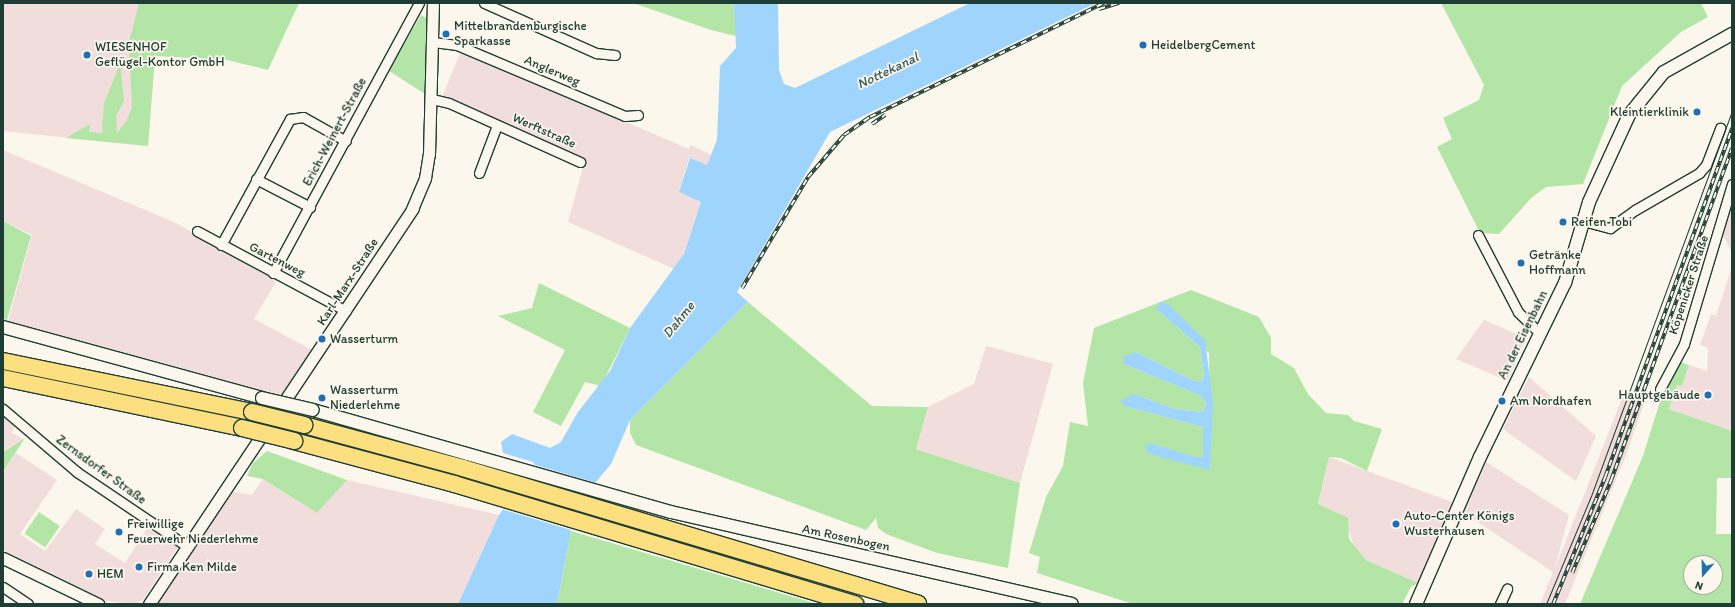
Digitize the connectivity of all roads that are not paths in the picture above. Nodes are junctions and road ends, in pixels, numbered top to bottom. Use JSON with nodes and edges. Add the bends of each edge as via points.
{"nodes":[{"id":1,"x":419,"y":3,"type":"edge"},
{"id":2,"x":433,"y":3,"type":"edge"},
{"id":3,"x":484,"y":3,"type":"edge"},
{"id":4,"x":1732,"y":34,"type":"edge"},
{"id":5,"x":432,"y":42,"type":"junction"},
{"id":6,"x":615,"y":55,"type":"dead end"},
{"id":7,"x":432,"y":99,"type":"junction"},
{"id":8,"x":638,"y":115,"type":"dead end"},
{"id":9,"x":497,"y":124,"type":"junction"},
{"id":10,"x":1720,"y":128,"type":"dead end"},
{"id":11,"x":346,"y":141,"type":"junction"},
{"id":12,"x":580,"y":162,"type":"dead end"},
{"id":13,"x":479,"y":173,"type":"dead end"},
{"id":14,"x":256,"y":178,"type":"junction"},
{"id":15,"x":1732,"y":184,"type":"edge"},
{"id":16,"x":310,"y":207,"type":"junction"},
{"id":17,"x":1583,"y":221,"type":"junction"},
{"id":18,"x":197,"y":231,"type":"dead end"},
{"id":19,"x":1478,"y":235,"type":"dead end"},
{"id":20,"x":221,"y":245,"type":"junction"},
{"id":21,"x":273,"y":273,"type":"junction"},
{"id":22,"x":346,"y":311,"type":"junction"},
{"id":23,"x":3,"y":327,"type":"edge"},
{"id":24,"x":1539,"y":332,"type":"junction"},
{"id":25,"x":3,"y":361,"type":"edge"},
{"id":26,"x":3,"y":378,"type":"edge"},
{"id":27,"x":1660,"y":389,"type":"dead end"},
{"id":28,"x":3,"y":409,"type":"edge"},
{"id":29,"x":188,"y":547,"type":"junction"},
{"id":30,"x":3,"y":558,"type":"edge"},
{"id":31,"x":3,"y":587,"type":"edge"},
{"id":32,"x":1507,"y":589,"type":"dead end"},
{"id":33,"x":28,"y":604,"type":"edge"},
{"id":34,"x":98,"y":604,"type":"edge"},
{"id":35,"x":149,"y":604,"type":"edge"},
{"id":36,"x":855,"y":604,"type":"edge"},
{"id":37,"x":918,"y":604,"type":"edge"},
{"id":38,"x":1072,"y":604,"type":"edge"},
{"id":39,"x":1416,"y":604,"type":"edge"},
{"id":40,"x":1500,"y":604,"type":"edge"}],
"edges":[{"from":1,"to":11,"type":"street","name":"Erich-Weinert-Straße"},
{"from":2,"to":5,"type":"street","name":"Karl-Marx-Straße"},
{"from":3,"to":6,"type":"street","via":[[596,53]]},
{"from":4,"to":17,"type":"main road","name":"An der Eisenbahn","via":[[1675,64],[1641,97],[1618,133]]},
{"from":5,"to":7,"type":"street","name":"Karl-Marx-Straße"},
{"from":5,"to":8,"type":"street","name":"Anglerweg","via":[[448,42],[625,116]]},
{"from":7,"to":9,"type":"street","name":"Werftstraße","via":[[449,102]]},
{"from":7,"to":22,"type":"street","name":"Karl-Marx-Straße","via":[[430,154],[420,192]]},
{"from":9,"to":12,"type":"street","name":"Werftstraße"},
{"from":9,"to":13,"type":"street","name":"Werftstraße"},
{"from":10,"to":17,"type":"street","via":[[1706,165],[1699,173],[1635,210],[1610,228]]},
{"from":11,"to":14,"type":"street","via":[[303,117],[290,119]]},
{"from":11,"to":16,"type":"street","name":"Erich-Weinert-Straße"},
{"from":14,"to":16,"type":"street"},
{"from":14,"to":20,"type":"street"},
{"from":15,"to":27,"type":"street","name":"Köpenicker Straße","via":[[1684,344]]},
{"from":16,"to":21,"type":"street","name":"Erich-Weinert-Straße"},
{"from":17,"to":24,"type":"main road","name":"An der Eisenbahn","via":[[1565,283]]},
{"from":18,"to":20,"type":"street","name":"Gartenweg"},
{"from":19,"to":24,"type":"street","via":[[1518,312]]},
{"from":20,"to":21,"type":"street","name":"Gartenweg"},
{"from":21,"to":22,"type":"street","name":"Gartenweg"},
{"from":22,"to":29,"type":"street","name":"Karl-Marx-Straße"},
{"from":23,"to":38,"type":"main road","name":"Am Rosenbogen","bridge":true,"via":[[471,453],[702,520]]},
{"from":24,"to":39,"type":"main road","name":"An der Eisenbahn"},
{"from":25,"to":37,"type":"highway","bridge":true,"via":[[304,425],[463,468]]},
{"from":26,"to":36,"type":"highway","bridge":true,"via":[[294,441],[454,484]]},
{"from":28,"to":29,"type":"street","name":"Zernsdorfer Straße","via":[[76,472]]},
{"from":29,"to":35,"type":"street","name":"Karl-Marx-Straße"},
{"from":30,"to":34,"type":"street"},
{"from":31,"to":33,"type":"street"},
{"from":32,"to":40,"type":"street"}]}
